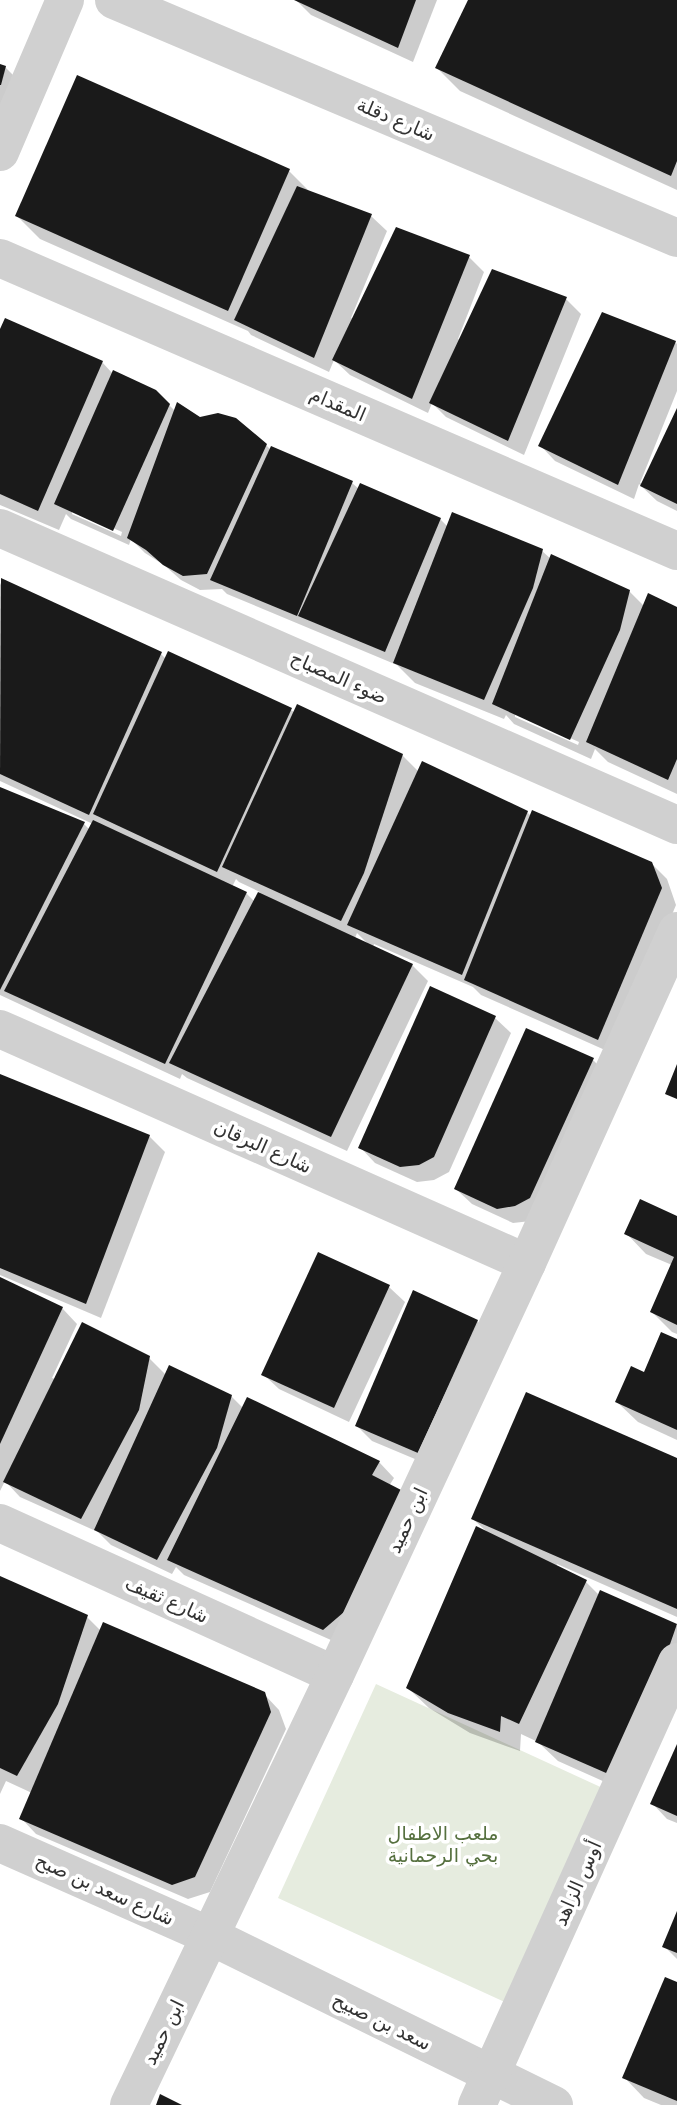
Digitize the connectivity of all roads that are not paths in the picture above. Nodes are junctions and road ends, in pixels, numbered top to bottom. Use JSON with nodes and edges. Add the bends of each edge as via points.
{"nodes":[{"id":1,"x":65,"y":0,"type":"edge"},
{"id":2,"x":114,"y":0,"type":"edge"},
{"id":3,"x":0,"y":152,"type":"edge"},
{"id":4,"x":677,"y":237,"type":"edge"},
{"id":5,"x":0,"y":258,"type":"edge"},
{"id":6,"x":0,"y":528,"type":"edge"},
{"id":7,"x":677,"y":551,"type":"edge"},
{"id":8,"x":677,"y":825,"type":"edge"},
{"id":9,"x":677,"y":931,"type":"edge"},
{"id":10,"x":0,"y":1029,"type":"edge"},
{"id":11,"x":527,"y":1263,"type":"junction"},
{"id":12,"x":0,"y":1523,"type":"edge"},
{"id":13,"x":677,"y":1661,"type":"edge"},
{"id":14,"x":335,"y":1675,"type":"junction"},
{"id":15,"x":0,"y":1843,"type":"edge"},
{"id":16,"x":210,"y":1936,"type":"junction"},
{"id":17,"x":484,"y":2090,"type":"edge"},
{"id":18,"x":129,"y":2105,"type":"edge"},
{"id":19,"x":554,"y":2105,"type":"edge"}],
"edges":[{"from":1,"to":3,"type":"street"},
{"from":2,"to":4,"type":"street","name":"شارع دقلة"},
{"from":5,"to":7,"type":"street","name":"المقدام"},
{"from":6,"to":8,"type":"street","name":"ضوء المصباح"},
{"from":9,"to":11,"type":"street","name":"ابن حميد"},
{"from":10,"to":11,"type":"street","name":"شارع البرقان"},
{"from":11,"to":14,"type":"street","name":"ابن حميد"},
{"from":12,"to":14,"type":"street","name":"شارع ثقيف"},
{"from":13,"to":17,"type":"street","name":"أوس الزاهد"},
{"from":14,"to":16,"type":"street","name":"ابن حميد"},
{"from":15,"to":16,"type":"street","name":"شارع سعد بن صبح"},
{"from":16,"to":17,"type":"street","name":"سعد بن صبيح"},
{"from":16,"to":18,"type":"street","name":"ابن حميد"},
{"from":17,"to":19,"type":"street","name":"سعد بن صبيح"}]}
